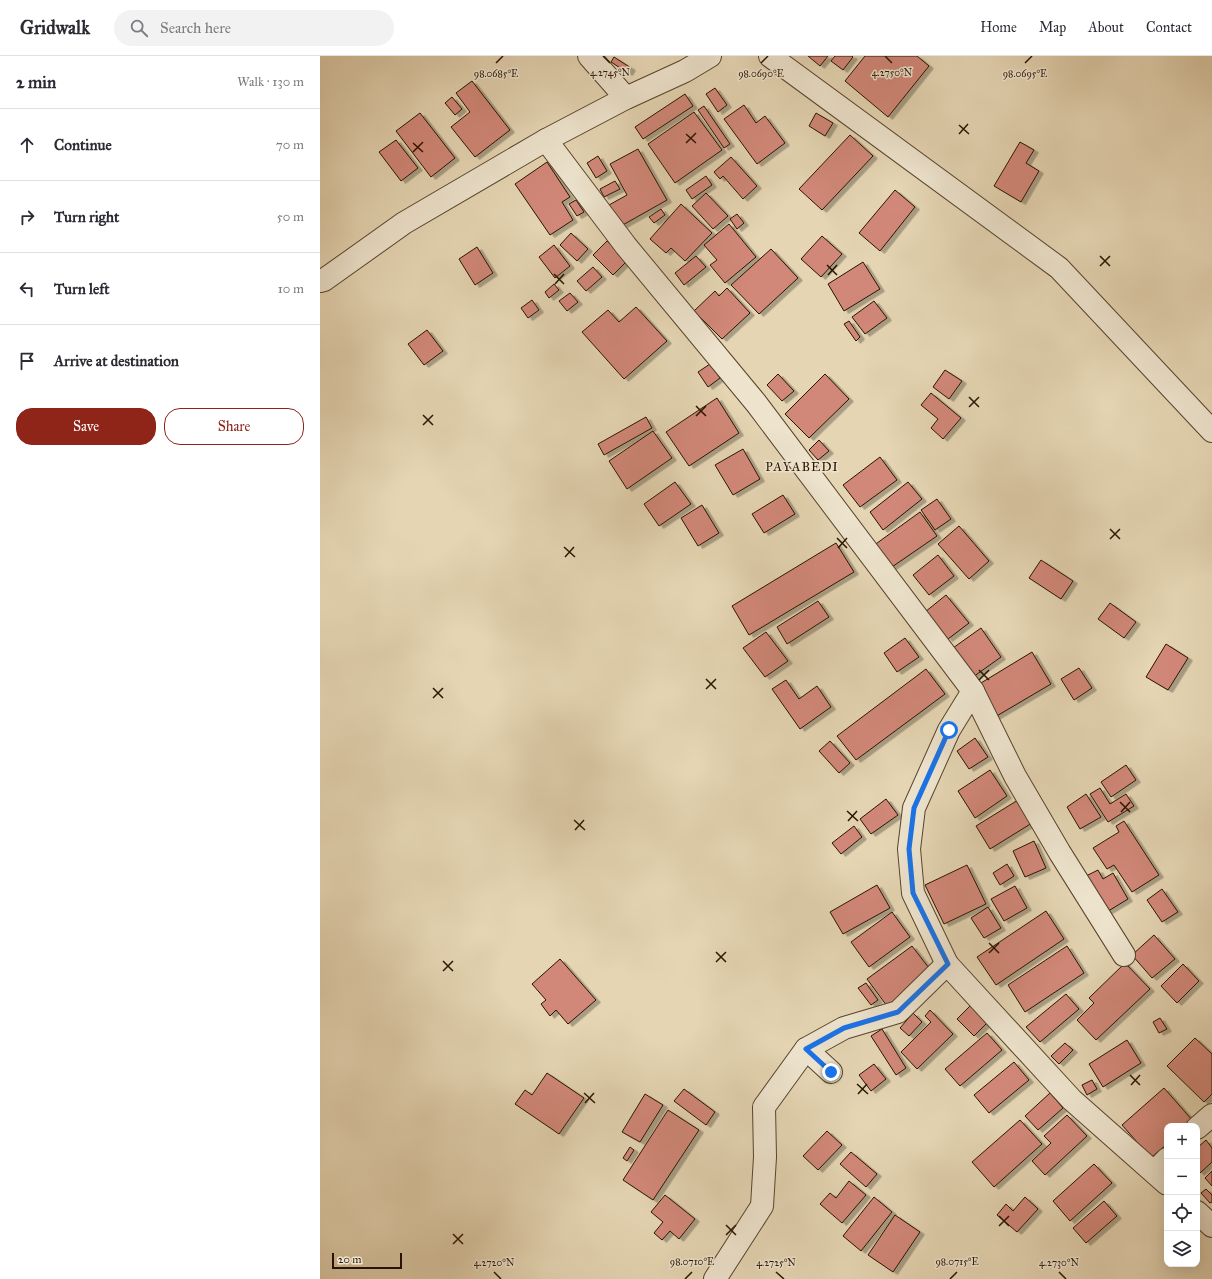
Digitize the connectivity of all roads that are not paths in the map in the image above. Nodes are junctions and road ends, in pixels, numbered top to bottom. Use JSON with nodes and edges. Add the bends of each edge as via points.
{"nodes":[{"id":1,"x":589,"y":56,"type":"edge"},
{"id":2,"x":710,"y":56,"type":"edge"},
{"id":3,"x":770,"y":56,"type":"edge"},
{"id":4,"x":626,"y":98,"type":"junction"},
{"id":5,"x":546,"y":140,"type":"junction"},
{"id":6,"x":320,"y":282,"type":"edge"},
{"id":7,"x":1212,"y":431,"type":"edge"},
{"id":8,"x":973,"y":691,"type":"junction"},
{"id":9,"x":1124,"y":955,"type":"dead end"},
{"id":10,"x":948,"y":964,"type":"junction"},
{"id":11,"x":806,"y":1049,"type":"junction"},
{"id":12,"x":831,"y":1072,"type":"dead end"},
{"id":13,"x":1212,"y":1115,"type":"edge"},
{"id":14,"x":1200,"y":1125,"type":"edge"},
{"id":15,"x":1163,"y":1172,"type":"edge"},
{"id":16,"x":1200,"y":1215,"type":"edge"},
{"id":17,"x":1212,"y":1226,"type":"edge"},
{"id":18,"x":715,"y":1279,"type":"edge"}],
"edges":[{"from":1,"to":4,"type":"street"},
{"from":2,"to":4,"type":"street","via":[[685,71]]},
{"from":3,"to":7,"type":"street","via":[[1059,268]]},
{"from":4,"to":5,"type":"street"},
{"from":5,"to":6,"type":"street","via":[[404,224]]},
{"from":5,"to":8,"type":"street","via":[[626,246],[756,403]]},
{"from":8,"to":9,"type":"street","via":[[1015,776]]},
{"from":8,"to":10,"type":"street","via":[[949,730],[914,808],[909,849],[913,893]]},
{"from":10,"to":11,"type":"street","via":[[898,1012],[844,1028]]},
{"from":10,"to":15,"type":"street","via":[[1072,1100]]},
{"from":11,"to":12,"type":"street"},
{"from":11,"to":18,"type":"street","via":[[764,1107],[766,1157],[762,1206]]},
{"from":13,"to":14,"type":"street"},
{"from":16,"to":17,"type":"street"}]}
